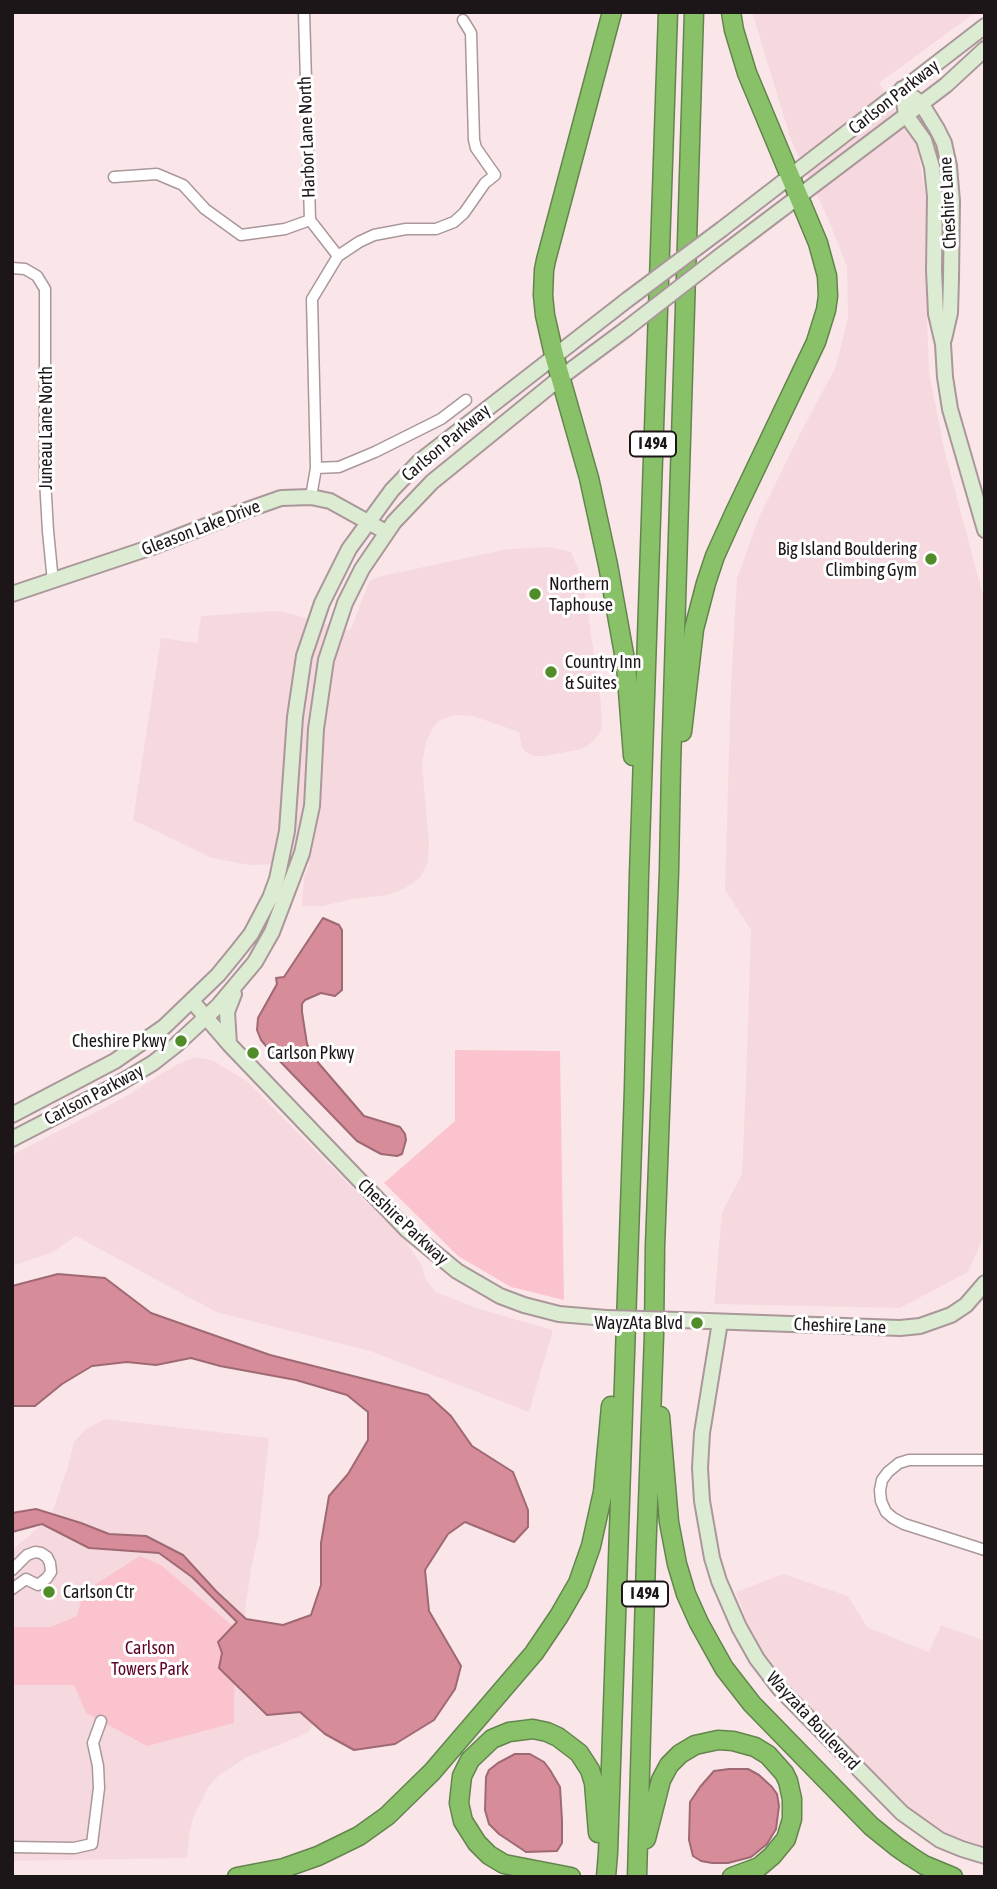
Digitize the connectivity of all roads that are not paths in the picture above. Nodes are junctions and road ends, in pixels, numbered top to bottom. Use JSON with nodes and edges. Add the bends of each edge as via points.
{"nodes":[{"id":1,"x":304,"y":12,"type":"edge"},
{"id":2,"x":612,"y":12,"type":"edge"},
{"id":3,"x":668,"y":12,"type":"edge"},
{"id":4,"x":694,"y":12,"type":"edge"},
{"id":5,"x":731,"y":12,"type":"edge"},
{"id":6,"x":463,"y":20,"type":"dead end"},
{"id":7,"x":985,"y":26,"type":"edge"},
{"id":8,"x":985,"y":49,"type":"edge"},
{"id":9,"x":902,"y":89,"type":"junction"},
{"id":10,"x":921,"y":103,"type":"junction"},
{"id":11,"x":906,"y":114,"type":"junction"},
{"id":12,"x":791,"y":176,"type":"junction"},
{"id":13,"x":114,"y":177,"type":"dead end"},
{"id":14,"x":798,"y":197,"type":"junction"},
{"id":15,"x":310,"y":220,"type":"junction"},
{"id":16,"x":338,"y":256,"type":"junction"},
{"id":17,"x":12,"y":268,"type":"edge"},
{"id":18,"x":943,"y":344,"type":"junction"},
{"id":19,"x":554,"y":355,"type":"junction"},
{"id":20,"x":560,"y":378,"type":"junction"},
{"id":21,"x":466,"y":400,"type":"dead end"},
{"id":22,"x":316,"y":468,"type":"junction"},
{"id":23,"x":311,"y":497,"type":"junction"},
{"id":24,"x":368,"y":522,"type":"junction"},
{"id":25,"x":985,"y":530,"type":"edge"},
{"id":26,"x":386,"y":532,"type":"junction"},
{"id":27,"x":53,"y":582,"type":"junction"},
{"id":28,"x":12,"y":594,"type":"edge"},
{"id":29,"x":669,"y":871,"type":"junction"},
{"id":30,"x":639,"y":875,"type":"junction"},
{"id":31,"x":237,"y":984,"type":"junction"},
{"id":32,"x":192,"y":1001,"type":"junction"},
{"id":33,"x":206,"y":1018,"type":"junction"},
{"id":34,"x":229,"y":1044,"type":"junction"},
{"id":35,"x":12,"y":1115,"type":"edge"},
{"id":36,"x":12,"y":1139,"type":"edge"},
{"id":37,"x":985,"y":1283,"type":"edge"},
{"id":38,"x":680,"y":1320,"type":"joint"},
{"id":39,"x":720,"y":1322,"type":"junction"},
{"id":40,"x":654,"y":1335,"type":"junction"},
{"id":41,"x":624,"y":1345,"type":"junction"},
{"id":42,"x":985,"y":1460,"type":"edge"},
{"id":43,"x":985,"y":1550,"type":"edge"},
{"id":44,"x":14,"y":1569,"type":"edge"},
{"id":45,"x":26,"y":1579,"type":"junction"},
{"id":46,"x":12,"y":1589,"type":"edge"},
{"id":47,"x":101,"y":1721,"type":"dead end"},
{"id":48,"x":12,"y":1847,"type":"edge"},
{"id":49,"x":604,"y":1852,"type":"junction"},
{"id":50,"x":640,"y":1854,"type":"junction"},
{"id":51,"x":985,"y":1856,"type":"edge"},
{"id":52,"x":237,"y":1877,"type":"edge"},
{"id":53,"x":571,"y":1877,"type":"edge"},
{"id":54,"x":604,"y":1877,"type":"edge"},
{"id":55,"x":638,"y":1877,"type":"edge"},
{"id":56,"x":732,"y":1877,"type":"edge"},
{"id":57,"x":953,"y":1877,"type":"edge"}],
"edges":[{"from":1,"to":15,"type":"street","name":"Harbor Lane North"},
{"from":2,"to":19,"type":"highway","via":[[544,270],[545,315]]},
{"from":3,"to":30,"type":"highway","number":"I 494"},
{"from":4,"to":29,"type":"highway","number":"I 494"},
{"from":5,"to":12,"type":"highway","via":[[747,73]]},
{"from":6,"to":16,"type":"street","via":[[471,33],[474,140],[495,176],[485,183],[457,226],[374,235]]},
{"from":7,"to":9,"type":"main road","name":"Carlson Parkway"},
{"from":8,"to":10,"type":"main road","name":"Carlson Parkway"},
{"from":9,"to":10,"type":"main road","name":"Cheshire Lane"},
{"from":9,"to":11,"type":"main road","name":"Cheshire Lane"},
{"from":9,"to":12,"type":"main road","name":"Carlson Parkway"},
{"from":10,"to":11,"type":"main road","name":"Carlson Parkway"},
{"from":10,"to":18,"type":"main road","name":"Cheshire Lane","via":[[944,143],[950,174],[950,313]]},
{"from":11,"to":14,"type":"main road","name":"Carlson Parkway"},
{"from":11,"to":18,"type":"main road","name":"Cheshire Lane","via":[[923,139],[934,176],[934,295]]},
{"from":12,"to":14,"type":"highway"},
{"from":12,"to":19,"type":"main road","name":"Carlson Parkway","bridge":true},
{"from":13,"to":15,"type":"street","via":[[157,174],[183,185],[205,209],[241,235]]},
{"from":14,"to":20,"type":"main road","name":"Carlson Parkway","bridge":true},
{"from":14,"to":29,"type":"highway","via":[[822,253],[827,310],[706,583],[694,629]]},
{"from":15,"to":16,"type":"street","name":"Harbor Lane North"},
{"from":16,"to":22,"type":"street","via":[[312,299]]},
{"from":17,"to":27,"type":"street","name":"Juneau Lane North","via":[[37,276],[45,289],[46,479]]},
{"from":18,"to":25,"type":"main road","name":"Cheshire Lane","via":[[950,409]]},
{"from":19,"to":20,"type":"highway"},
{"from":19,"to":24,"type":"main road","name":"Carlson Parkway","via":[[420,461]]},
{"from":20,"to":26,"type":"main road","name":"Carlson Parkway","via":[[432,482]]},
{"from":20,"to":30,"type":"highway","via":[[598,514],[626,665]]},
{"from":21,"to":22,"type":"street","via":[[441,419],[375,452],[339,467]]},
{"from":22,"to":23,"type":"street"},
{"from":23,"to":24,"type":"main road","name":"Gleason Lake Drive","via":[[330,501]]},
{"from":23,"to":27,"type":"main road","name":"Gleason Lake Drive","via":[[268,503]]},
{"from":24,"to":26,"type":"main road","name":"Gleason Lake Drive"},
{"from":24,"to":32,"type":"main road","name":"Carlson Parkway","via":[[329,589],[304,656],[287,831],[277,879],[251,934]]},
{"from":26,"to":31,"type":"main road","name":"Carlson Parkway","via":[[345,603],[326,660],[312,806],[296,873],[265,946]]},
{"from":27,"to":28,"type":"main road","name":"Gleason Lake Drive"},
{"from":29,"to":40,"type":"highway","number":"I 494"},
{"from":30,"to":41,"type":"highway","number":"I 494"},
{"from":31,"to":33,"type":"main road","name":"Carlson Parkway"},
{"from":31,"to":34,"type":"main road","via":[[227,1012]]},
{"from":32,"to":33,"type":"main road","name":"Cheshire Parkway"},
{"from":32,"to":35,"type":"main road","name":"Carlson Parkway","via":[[115,1061]]},
{"from":33,"to":34,"type":"main road","name":"Cheshire Parkway"},
{"from":33,"to":36,"type":"main road","name":"Carlson Parkway","via":[[153,1063]]},
{"from":34,"to":38,"type":"main road","name":"Cheshire Parkway","bridge":true,"via":[[407,1230],[457,1271],[500,1296],[559,1314]]},
{"from":37,"to":39,"type":"main road","name":"Cheshire Lane","via":[[951,1315],[920,1326]]},
{"from":38,"to":39,"type":"main road","name":"Cheshire Lane"},
{"from":39,"to":51,"type":"main road","name":"Wayzata Boulevard","via":[[702,1433],[702,1501],[712,1559],[739,1628],[780,1689],[902,1813],[940,1840]]},
{"from":40,"to":50,"type":"highway","number":"I 494"},
{"from":40,"to":57,"type":"highway","via":[[671,1539],[686,1594],[712,1648],[745,1696],[871,1826],[910,1856]]},
{"from":41,"to":49,"type":"highway","number":"I 494"},
{"from":41,"to":52,"type":"highway","via":[[613,1387],[603,1492],[592,1546],[578,1583],[534,1653],[432,1772],[387,1816],[318,1856]]},
{"from":42,"to":43,"type":"street","via":[[909,1460],[888,1472],[880,1490],[892,1518]]},
{"from":44,"to":45,"type":"street"},
{"from":44,"to":45,"type":"street","via":[[35,1552],[47,1557],[51,1572],[47,1578],[38,1585]]},
{"from":45,"to":46,"type":"street"},
{"from":47,"to":48,"type":"street","via":[[93,1743],[99,1788],[92,1844]]},
{"from":49,"to":53,"type":"highway","via":[[594,1783],[579,1753],[558,1737],[533,1729],[509,1732],[484,1745],[470,1760],[460,1784],[461,1813],[471,1835],[504,1864]]},
{"from":49,"to":54,"type":"highway"},
{"from":50,"to":55,"type":"highway"},
{"from":50,"to":56,"type":"highway","via":[[669,1765],[695,1745],[741,1742],[763,1751],[780,1768],[788,1781],[793,1812],[786,1839],[772,1856],[759,1867]]}]}
